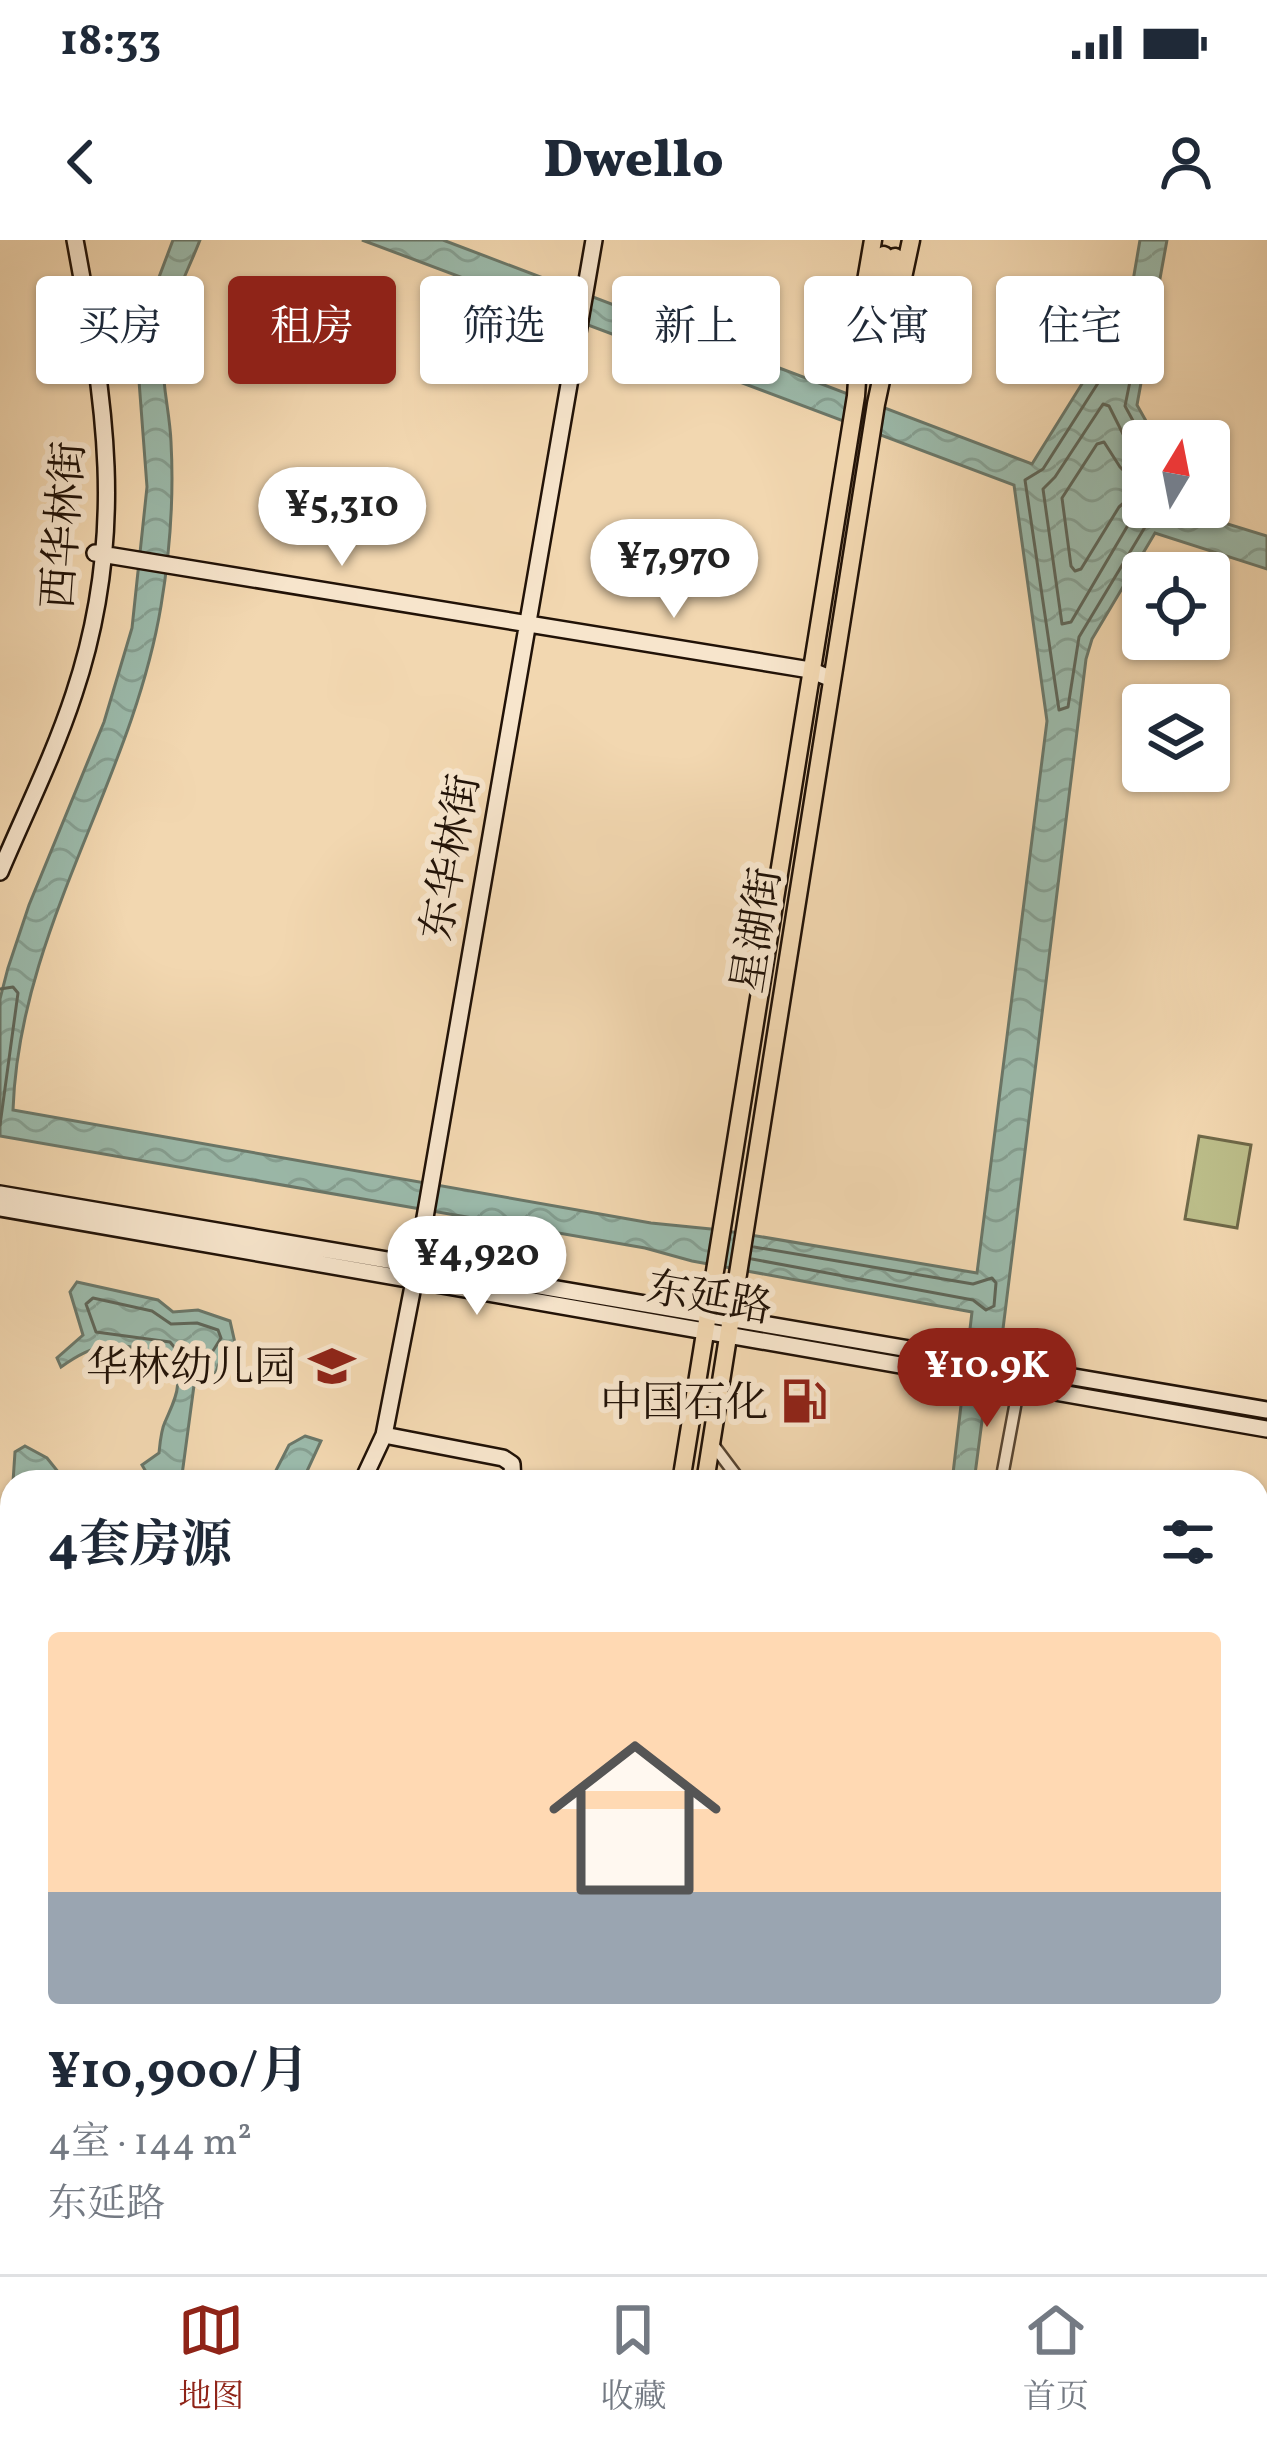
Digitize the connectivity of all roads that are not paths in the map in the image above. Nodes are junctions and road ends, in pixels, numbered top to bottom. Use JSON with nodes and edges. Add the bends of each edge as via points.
{"nodes":[{"id":1,"x":65,"y":240,"type":"edge"},
{"id":2,"x":74,"y":240,"type":"edge"},
{"id":3,"x":594,"y":240,"type":"edge"},
{"id":4,"x":911,"y":240,"type":"edge"},
{"id":5,"x":884,"y":250,"type":"edge"},
{"id":6,"x":878,"y":397,"type":"junction"},
{"id":7,"x":100,"y":553,"type":"junction"},
{"id":8,"x":526,"y":627,"type":"junction"},
{"id":9,"x":809,"y":675,"type":"junction"},
{"id":10,"x":832,"y":679,"type":"junction"},
{"id":11,"x":0,"y":847,"type":"edge"},
{"id":12,"x":0,"y":872,"type":"edge"},
{"id":13,"x":0,"y":1194,"type":"edge"},
{"id":14,"x":0,"y":1208,"type":"edge"},
{"id":15,"x":415,"y":1272,"type":"junction"},
{"id":16,"x":708,"y":1312,"type":"junction"},
{"id":17,"x":730,"y":1326,"type":"junction"},
{"id":18,"x":705,"y":1331,"type":"junction"},
{"id":19,"x":991,"y":1372,"type":"junction"},
{"id":20,"x":1018,"y":1385,"type":"junction"},
{"id":21,"x":1267,"y":1409,"type":"edge"},
{"id":22,"x":1267,"y":1429,"type":"edge"},
{"id":23,"x":384,"y":1436,"type":"junction"},
{"id":24,"x":711,"y":1442,"type":"junction"},
{"id":25,"x":368,"y":1470,"type":"edge"},
{"id":26,"x":512,"y":1470,"type":"edge"},
{"id":27,"x":683,"y":1470,"type":"edge"},
{"id":28,"x":707,"y":1470,"type":"edge"},
{"id":29,"x":732,"y":1470,"type":"edge"},
{"id":30,"x":1003,"y":1470,"type":"edge"}],
"edges":[{"from":1,"to":7,"type":"main road","name":"西华林街","via":[[95,417]]},
{"from":2,"to":7,"type":"main road","name":"西华林街","via":[[106,420]]},
{"from":3,"to":8,"type":"main road","name":"东华林街"},
{"from":4,"to":6,"type":"main road","name":"星湖街"},
{"from":5,"to":6,"type":"main road","name":"星湖街"},
{"from":5,"to":9,"type":"main road","name":"星湖街","via":[[862,304],[856,393]]},
{"from":6,"to":10,"type":"main road","name":"星湖街"},
{"from":7,"to":8,"type":"main road"},
{"from":7,"to":11,"type":"main road","name":"西华林街","via":[[70,674]]},
{"from":7,"to":12,"type":"main road","name":"西华林街","via":[[74,695]]},
{"from":8,"to":9,"type":"main road"},
{"from":8,"to":15,"type":"main road","name":"东华林街"},
{"from":9,"to":10,"type":"main road"},
{"from":9,"to":16,"type":"main road","name":"星湖街"},
{"from":10,"to":17,"type":"main road","name":"星湖街"},
{"from":13,"to":15,"type":"main road","name":"东延路"},
{"from":14,"to":15,"type":"main road","name":"东延路"},
{"from":15,"to":16,"type":"main road","name":"东延路"},
{"from":15,"to":18,"type":"main road","name":"东延路"},
{"from":15,"to":23,"type":"main road","name":"东华林街"},
{"from":16,"to":17,"type":"main road","name":"东延路"},
{"from":16,"to":18,"type":"main road","name":"星湖街"},
{"from":17,"to":18,"type":"main road","name":"东延路"},
{"from":17,"to":19,"type":"main road","name":"东延路"},
{"from":17,"to":24,"type":"main road","name":"星湖街"},
{"from":18,"to":27,"type":"main road","name":"星湖街"},
{"from":19,"to":20,"type":"main road","name":"东延路"},
{"from":19,"to":21,"type":"main road","name":"东延路"},
{"from":20,"to":22,"type":"main road","name":"东延路"},
{"from":20,"to":30,"type":"street"},
{"from":23,"to":25,"type":"main road","name":"东华林街"},
{"from":23,"to":26,"type":"main road","via":[[503,1458]]},
{"from":24,"to":28,"type":"main road","name":"星湖街"},
{"from":24,"to":29,"type":"street"}]}
